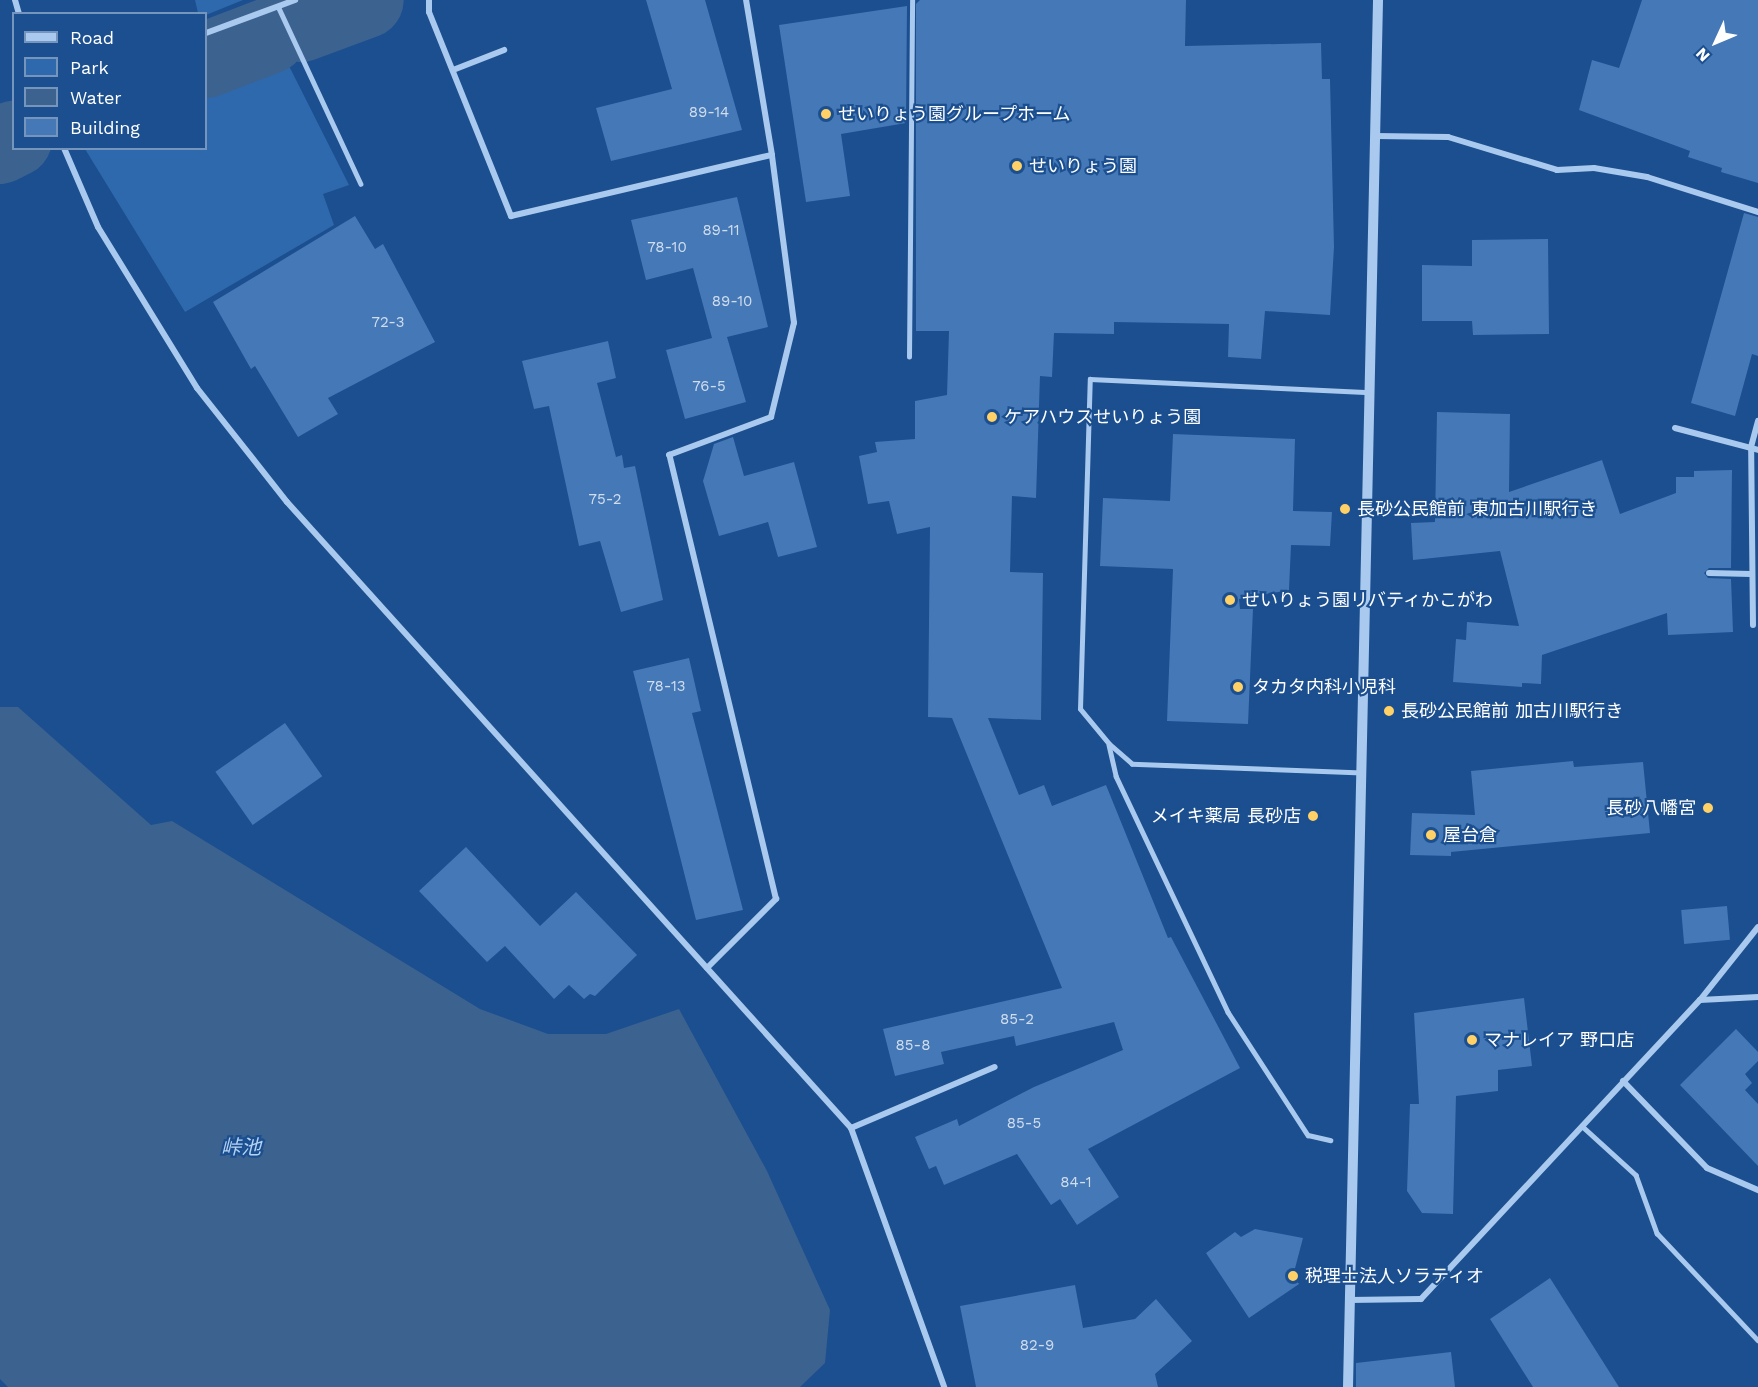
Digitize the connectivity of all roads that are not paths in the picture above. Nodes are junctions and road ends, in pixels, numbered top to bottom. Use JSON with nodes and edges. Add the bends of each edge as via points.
{"nodes":[{"id":1,"x":295,"y":0,"type":"edge"},
{"id":2,"x":429,"y":0,"type":"edge"},
{"id":3,"x":746,"y":0,"type":"edge"},
{"id":4,"x":912,"y":0,"type":"edge"},
{"id":5,"x":1378,"y":0,"type":"edge"},
{"id":6,"x":278,"y":6,"type":"junction"},
{"id":7,"x":207,"y":33,"type":"edge"},
{"id":8,"x":504,"y":50,"type":"dead end"},
{"id":9,"x":453,"y":70,"type":"junction"},
{"id":10,"x":1376,"y":136,"type":"junction"},
{"id":11,"x":65,"y":150,"type":"edge"},
{"id":12,"x":772,"y":155,"type":"junction"},
{"id":13,"x":361,"y":184,"type":"dead end"},
{"id":14,"x":1758,"y":212,"type":"edge"},
{"id":15,"x":909,"y":357,"type":"dead end"},
{"id":16,"x":1370,"y":392,"type":"junction"},
{"id":17,"x":1758,"y":421,"type":"edge"},
{"id":18,"x":1675,"y":428,"type":"dead end"},
{"id":19,"x":1754,"y":449,"type":"edge"},
{"id":20,"x":1709,"y":573,"type":"dead end"},
{"id":21,"x":1751,"y":574,"type":"junction"},
{"id":22,"x":1753,"y":625,"type":"dead end"},
{"id":23,"x":1109,"y":744,"type":"junction"},
{"id":24,"x":1362,"y":773,"type":"junction"},
{"id":25,"x":1758,"y":927,"type":"edge"},
{"id":26,"x":707,"y":968,"type":"junction"},
{"id":27,"x":1758,"y":997,"type":"edge"},
{"id":28,"x":1700,"y":1000,"type":"junction"},
{"id":29,"x":995,"y":1067,"type":"dead end"},
{"id":30,"x":1623,"y":1081,"type":"junction"},
{"id":31,"x":1582,"y":1126,"type":"junction"},
{"id":32,"x":851,"y":1128,"type":"junction"},
{"id":33,"x":1330,"y":1140,"type":"dead end"},
{"id":34,"x":1758,"y":1190,"type":"edge"},
{"id":35,"x":1349,"y":1300,"type":"junction"},
{"id":36,"x":1758,"y":1340,"type":"edge"},
{"id":37,"x":944,"y":1387,"type":"edge"},
{"id":38,"x":1348,"y":1387,"type":"edge"}],
"edges":[{"from":1,"to":6,"type":"street"},
{"from":2,"to":9,"type":"street","via":[[429,12]]},
{"from":3,"to":12,"type":"street"},
{"from":4,"to":15,"type":"lane"},
{"from":5,"to":10,"type":"street"},
{"from":6,"to":7,"type":"street"},
{"from":6,"to":13,"type":"lane"},
{"from":8,"to":9,"type":"street"},
{"from":9,"to":12,"type":"street","via":[[511,216]]},
{"from":10,"to":14,"type":"street","via":[[1448,137],[1557,170],[1594,168],[1647,177]]},
{"from":10,"to":16,"type":"street"},
{"from":11,"to":26,"type":"street","via":[[98,227],[197,388],[266,476]]},
{"from":12,"to":26,"type":"street","via":[[794,323],[771,417],[669,455],[776,899]]},
{"from":16,"to":23,"type":"lane","via":[[1090,379],[1080,709]]},
{"from":16,"to":24,"type":"street"},
{"from":17,"to":19,"type":"street"},
{"from":18,"to":19,"type":"street"},
{"from":19,"to":21,"type":"street"},
{"from":20,"to":21,"type":"street"},
{"from":21,"to":22,"type":"street"},
{"from":23,"to":24,"type":"lane","via":[[1132,764]]},
{"from":23,"to":33,"type":"lane","via":[[1116,776],[1228,1012],[1308,1135]]},
{"from":24,"to":35,"type":"street"},
{"from":25,"to":28,"type":"street"},
{"from":26,"to":32,"type":"street"},
{"from":27,"to":28,"type":"street"},
{"from":28,"to":30,"type":"street"},
{"from":29,"to":32,"type":"street"},
{"from":30,"to":31,"type":"street"},
{"from":30,"to":34,"type":"street","via":[[1707,1168]]},
{"from":31,"to":35,"type":"street","via":[[1421,1299]]},
{"from":31,"to":36,"type":"lane","via":[[1636,1175],[1657,1233]]},
{"from":32,"to":37,"type":"street"},
{"from":35,"to":38,"type":"street"}]}
